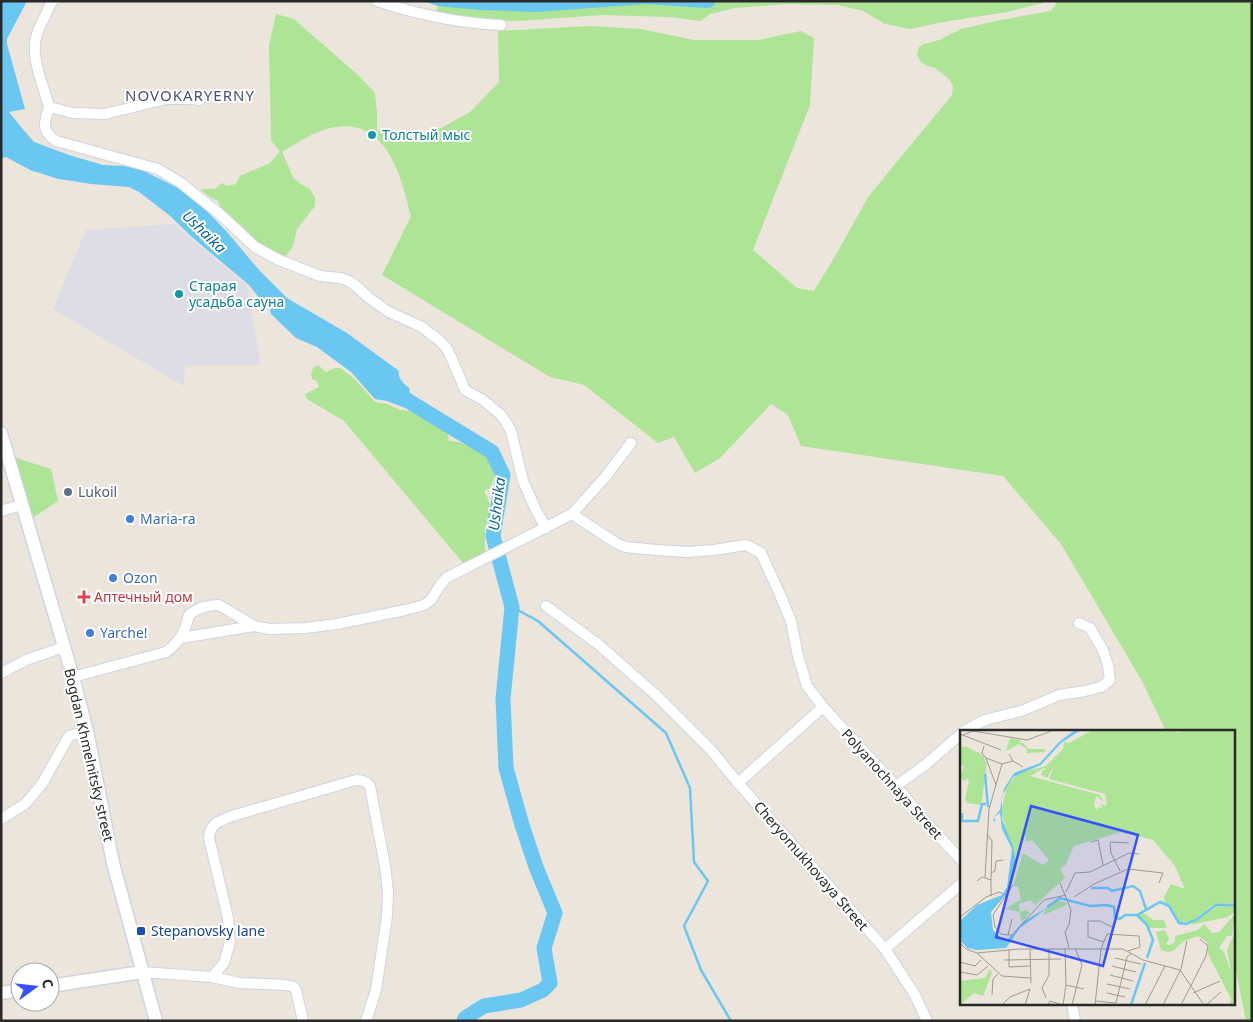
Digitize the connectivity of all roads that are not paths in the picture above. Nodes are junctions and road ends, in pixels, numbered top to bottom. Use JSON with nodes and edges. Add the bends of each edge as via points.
{"nodes":[{"id":1,"x":53,"y":1,"type":"edge"},
{"id":2,"x":377,"y":1,"type":"edge"},
{"id":3,"x":395,"y":4,"type":"edge"},
{"id":4,"x":501,"y":25,"type":"dead end"},
{"id":5,"x":200,"y":100,"type":"dead end"},
{"id":6,"x":49,"y":107,"type":"junction"},
{"id":7,"x":1,"y":433,"type":"edge"},
{"id":8,"x":631,"y":443,"type":"dead end"},
{"id":9,"x":22,"y":505,"type":"junction"},
{"id":10,"x":1,"y":511,"type":"edge"},
{"id":11,"x":572,"y":514,"type":"junction"},
{"id":12,"x":546,"y":528,"type":"junction"},
{"id":13,"x":546,"y":606,"type":"dead end"},
{"id":14,"x":1079,"y":623,"type":"dead end"},
{"id":15,"x":254,"y":626,"type":"junction"},
{"id":16,"x":181,"y":638,"type":"junction"},
{"id":17,"x":64,"y":646,"type":"junction"},
{"id":18,"x":1,"y":673,"type":"edge"},
{"id":19,"x":73,"y":676,"type":"junction"},
{"id":20,"x":823,"y":707,"type":"junction"},
{"id":21,"x":967,"y":730,"type":"edge"},
{"id":22,"x":87,"y":731,"type":"junction"},
{"id":23,"x":960,"y":735,"type":"edge"},
{"id":24,"x":738,"y":783,"type":"junction"},
{"id":25,"x":896,"y":786,"type":"junction"},
{"id":26,"x":1,"y":818,"type":"edge"},
{"id":27,"x":960,"y":859,"type":"edge"},
{"id":28,"x":960,"y":885,"type":"edge"},
{"id":29,"x":885,"y":950,"type":"junction"},
{"id":30,"x":142,"y":972,"type":"junction"},
{"id":31,"x":212,"y":977,"type":"junction"},
{"id":32,"x":60,"y":984,"type":"edge"},
{"id":33,"x":1072,"y":1004,"type":"edge"},
{"id":34,"x":156,"y":1021,"type":"edge"},
{"id":35,"x":303,"y":1021,"type":"edge"},
{"id":36,"x":366,"y":1021,"type":"edge"},
{"id":37,"x":927,"y":1021,"type":"edge"},
{"id":38,"x":1075,"y":1021,"type":"edge"}],
"edges":[{"from":1,"to":6,"type":"street","via":[[36,36],[35,51]]},
{"from":2,"to":3,"type":"street"},
{"from":3,"to":4,"type":"street","via":[[435,18]]},
{"from":5,"to":6,"type":"street","via":[[166,99],[105,114],[73,113]]},
{"from":6,"to":12,"type":"street","via":[[45,128],[48,136],[56,141],[158,170],[181,183],[255,247],[320,276],[349,281],[389,312],[422,327],[440,341],[447,349],[465,390],[500,414],[506,422],[523,481]]},
{"from":7,"to":9,"type":"street","name":"Bogdan Khmelnitsky street"},
{"from":8,"to":11,"type":"street"},
{"from":9,"to":10,"type":"street"},
{"from":9,"to":17,"type":"street","name":"Bogdan Khmelnitsky street"},
{"from":11,"to":12,"type":"street"},
{"from":11,"to":20,"type":"street","name":"Polyanochnaya Street","via":[[625,547],[688,552],[745,545],[761,553],[791,621],[807,686]]},
{"from":12,"to":15,"type":"street","via":[[446,578],[424,605],[305,628]]},
{"from":13,"to":24,"type":"street","name":"Cheryomukhovaya Street","via":[[598,644],[657,696],[711,750]]},
{"from":14,"to":21,"type":"street","via":[[1090,628],[1103,650],[1110,680],[1101,687],[1060,695],[1024,710],[985,720]]},
{"from":15,"to":16,"type":"street"},
{"from":15,"to":16,"type":"street","via":[[219,605],[188,615]]},
{"from":16,"to":19,"type":"street","via":[[166,652]]},
{"from":17,"to":18,"type":"street"},
{"from":17,"to":19,"type":"street","name":"Bogdan Khmelnitsky street"},
{"from":19,"to":22,"type":"street","name":"Bogdan Khmelnitsky street"},
{"from":20,"to":24,"type":"street"},
{"from":20,"to":25,"type":"street","name":"Polyanochnaya Street"},
{"from":22,"to":26,"type":"street","via":[[69,736],[42,784],[24,804]]},
{"from":22,"to":30,"type":"street","name":"Bogdan Khmelnitsky street","via":[[113,863]]},
{"from":23,"to":25,"type":"street"},
{"from":24,"to":29,"type":"street","name":"Cheryomukhovaya Street"},
{"from":25,"to":27,"type":"street","name":"Polyanochnaya Street"},
{"from":28,"to":29,"type":"street"},
{"from":29,"to":37,"type":"street","name":"Cheryomukhovaya Street"},
{"from":30,"to":31,"type":"street"},
{"from":30,"to":32,"type":"street"},
{"from":30,"to":34,"type":"street","name":"Bogdan Khmelnitsky street"},
{"from":31,"to":35,"type":"street","via":[[240,983],[294,987]]},
{"from":31,"to":36,"type":"street","via":[[224,963],[230,942],[228,918],[209,838],[216,822],[356,780],[368,782],[388,892],[376,990]]},
{"from":33,"to":38,"type":"street"}]}
